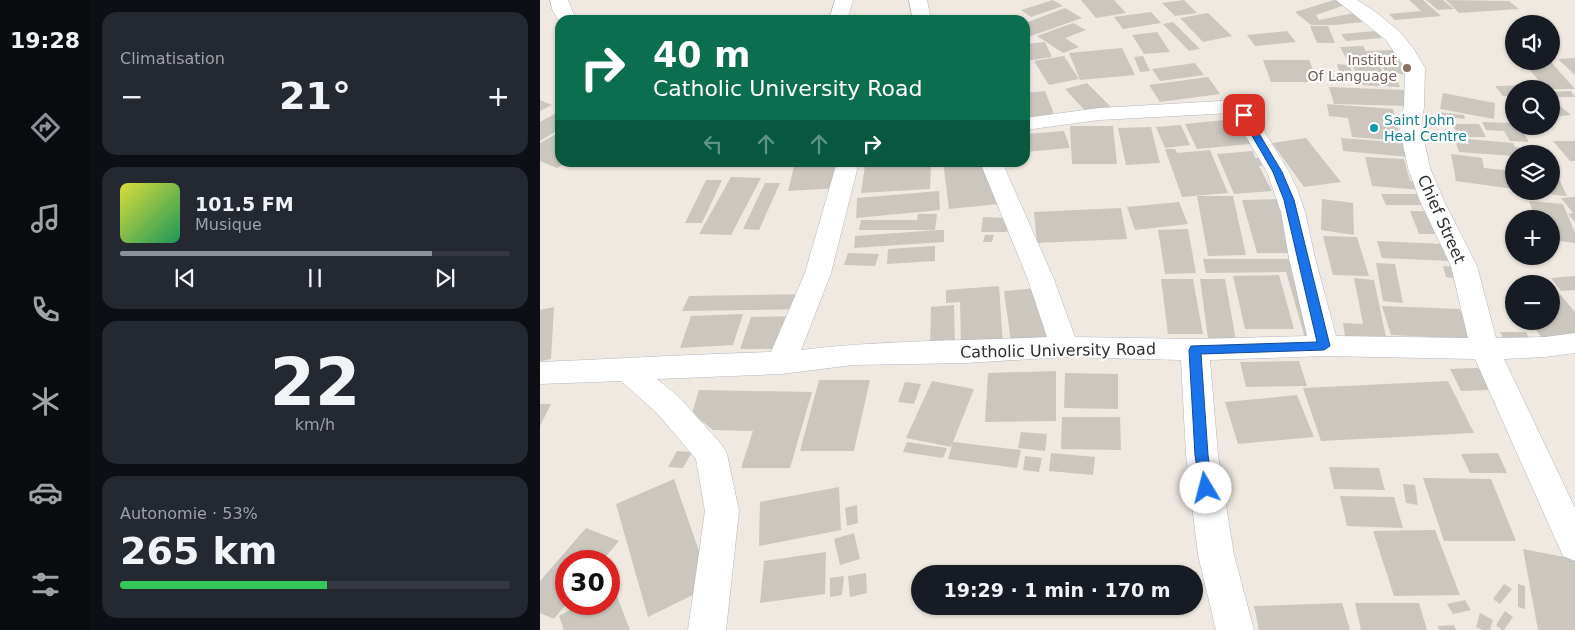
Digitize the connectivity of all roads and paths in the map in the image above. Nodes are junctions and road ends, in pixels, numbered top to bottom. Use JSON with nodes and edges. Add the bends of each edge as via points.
{"nodes":[{"id":1,"x":559,"y":0,"type":"edge"},
{"id":2,"x":844,"y":0,"type":"edge"},
{"id":3,"x":918,"y":0,"type":"edge"},
{"id":4,"x":1345,"y":0,"type":"edge"},
{"id":5,"x":564,"y":15,"type":"edge"},
{"id":6,"x":840,"y":15,"type":"edge"},
{"id":7,"x":921,"y":15,"type":"edge"},
{"id":8,"x":1030,"y":123,"type":"edge"},
{"id":9,"x":847,"y":167,"type":"edge"},
{"id":10,"x":993,"y":167,"type":"edge"},
{"id":11,"x":1575,"y":343,"type":"edge"},
{"id":12,"x":1324,"y":346,"type":"junction"},
{"id":13,"x":1065,"y":347,"type":"junction"},
{"id":14,"x":1486,"y":348,"type":"junction"},
{"id":15,"x":1195,"y":350,"type":"junction"},
{"id":16,"x":780,"y":363,"type":"junction"},
{"id":17,"x":627,"y":370,"type":"junction"},
{"id":18,"x":540,"y":373,"type":"edge"},
{"id":19,"x":1575,"y":545,"type":"edge"},
{"id":20,"x":707,"y":630,"type":"edge"},
{"id":21,"x":1234,"y":630,"type":"edge"}],
"edges":[{"from":1,"to":5,"type":"street"},
{"from":2,"to":6,"type":"street"},
{"from":3,"to":7,"type":"street"},
{"from":4,"to":14,"type":"street","name":"Chief Street","via":[[1393,36],[1415,68],[1410,126],[1419,168],[1464,266]]},
{"from":8,"to":12,"type":"street","via":[[1099,114],[1239,106],[1285,189]]},
{"from":9,"to":16,"type":"street","via":[[818,273]]},
{"from":10,"to":13,"type":"street","via":[[1040,277]]},
{"from":11,"to":14,"type":"street","name":"Catholic University Road"},
{"from":12,"to":14,"type":"street","name":"Catholic University Road"},
{"from":12,"to":15,"type":"street","name":"Catholic University Road"},
{"from":13,"to":15,"type":"street","name":"Catholic University Road"},
{"from":13,"to":16,"type":"street","name":"Catholic University Road","via":[[853,354]]},
{"from":14,"to":19,"type":"street","name":"Chief Street"},
{"from":15,"to":21,"type":"street","via":[[1202,455],[1216,555]]},
{"from":16,"to":17,"type":"street","name":"Catholic University Road"},
{"from":17,"to":18,"type":"street","name":"Catholic University Road"},
{"from":17,"to":20,"type":"street","via":[[669,406],[711,454],[722,511]]}]}
